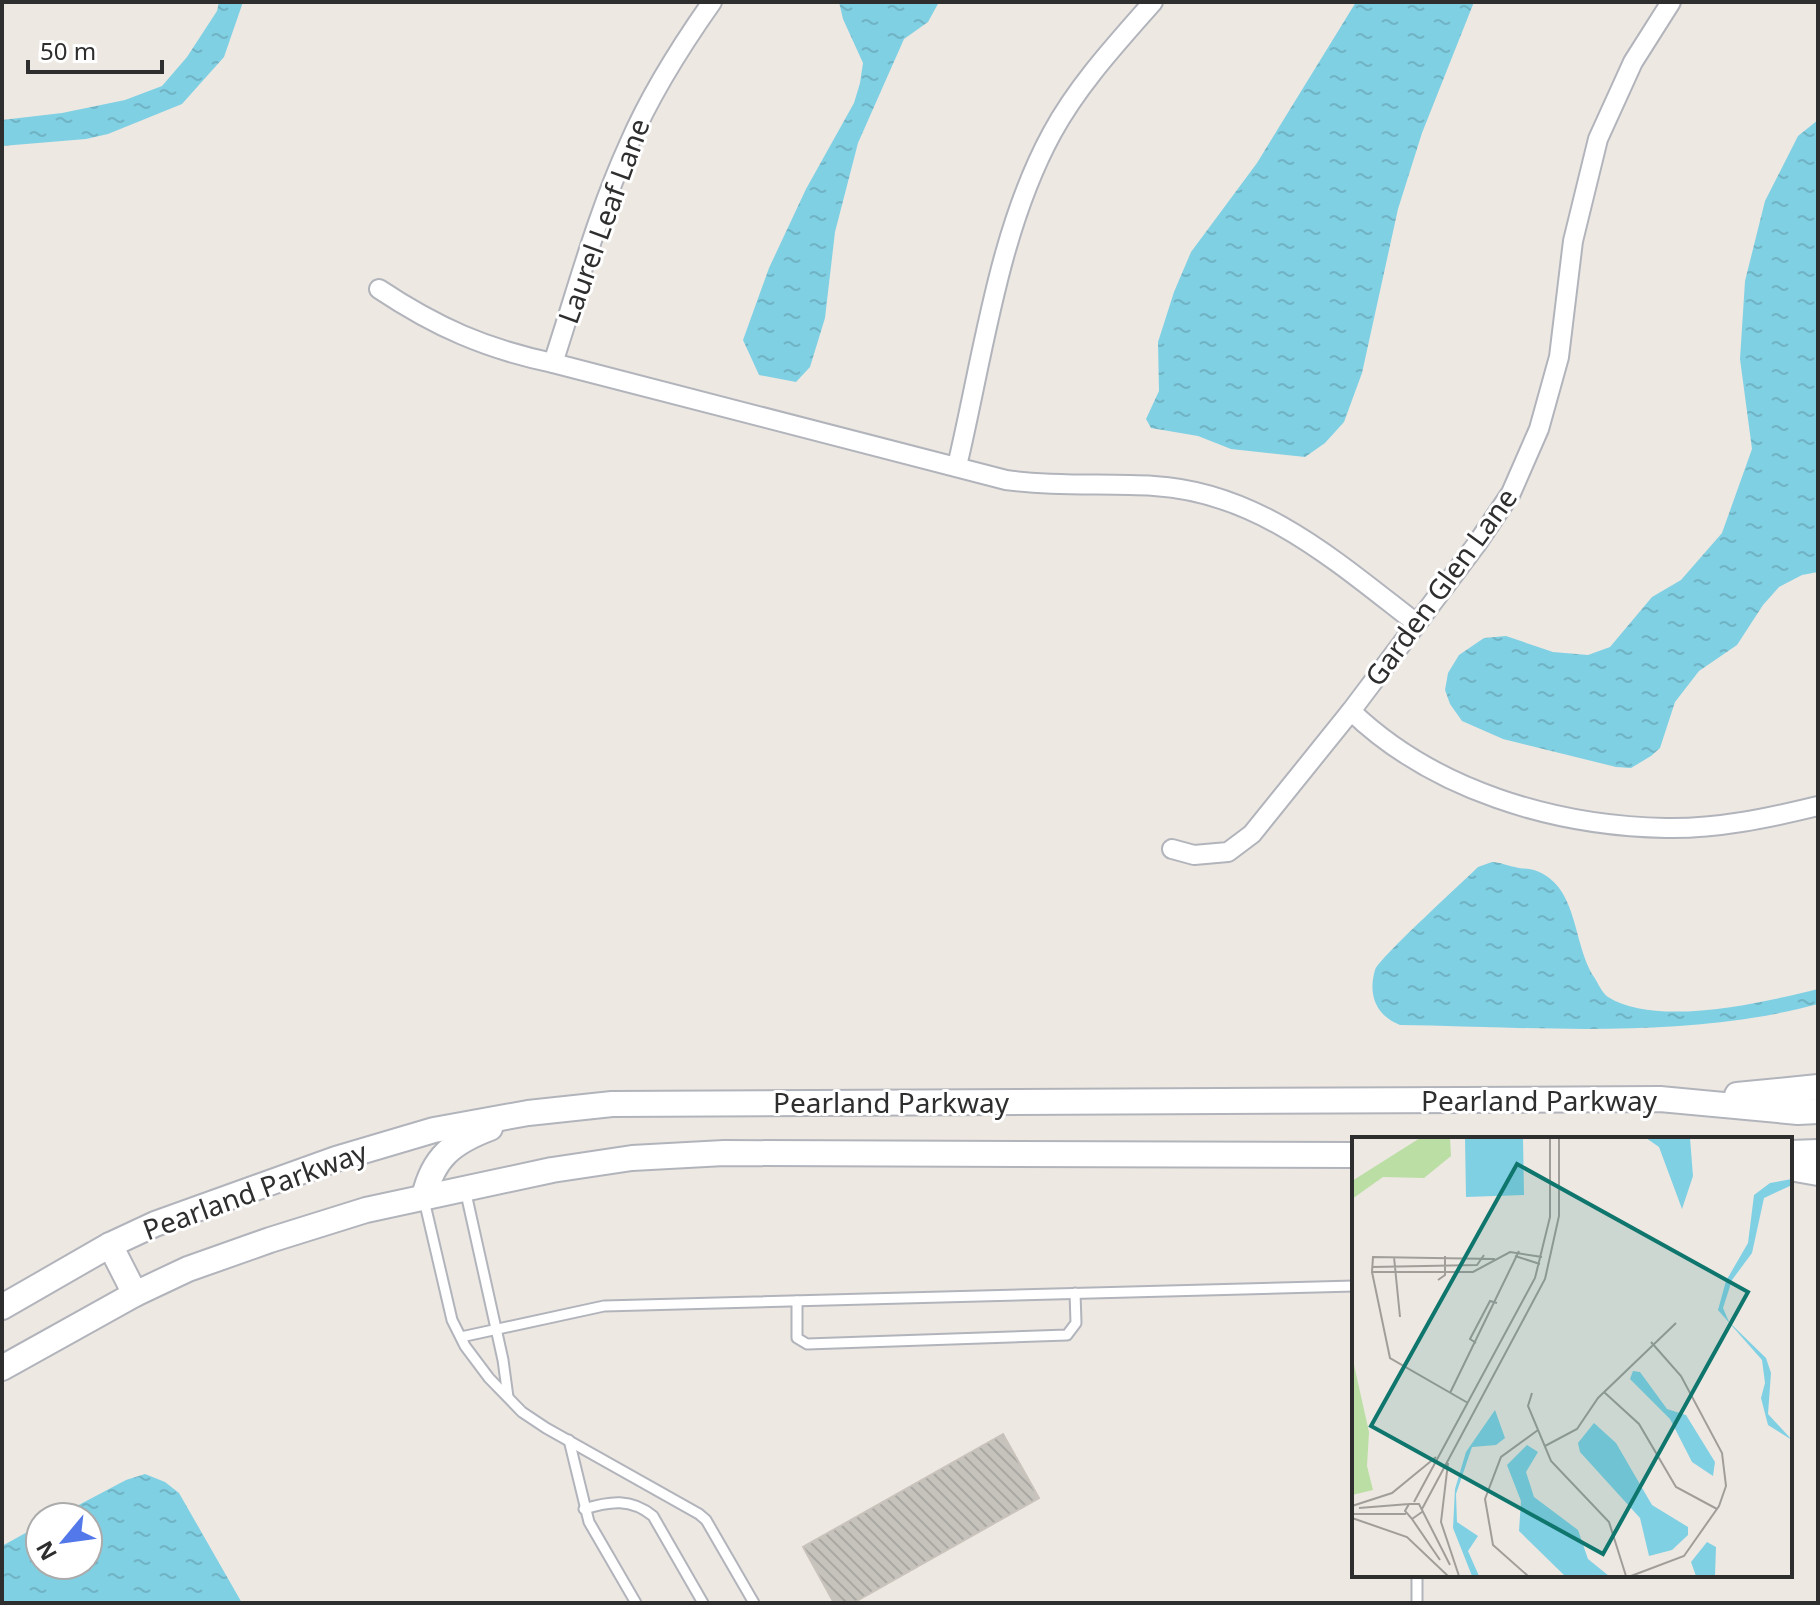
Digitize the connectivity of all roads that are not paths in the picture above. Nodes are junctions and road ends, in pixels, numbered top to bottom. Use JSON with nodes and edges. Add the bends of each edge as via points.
{"nodes":[{"id":1,"x":712,"y":2,"type":"edge"},
{"id":2,"x":1153,"y":2,"type":"edge"},
{"id":3,"x":1671,"y":2,"type":"edge"},
{"id":4,"x":379,"y":289,"type":"dead end"},
{"id":5,"x":553,"y":363,"type":"junction"},
{"id":6,"x":957,"y":466,"type":"junction"},
{"id":7,"x":1416,"y":623,"type":"junction"},
{"id":8,"x":1351,"y":711,"type":"junction"},
{"id":9,"x":1818,"y":806,"type":"edge"},
{"id":10,"x":1172,"y":849,"type":"dead end"},
{"id":11,"x":1818,"y":1087,"type":"edge"},
{"id":12,"x":1660,"y":1099,"type":"junction"},
{"id":13,"x":1818,"y":1111,"type":"edge"},
{"id":14,"x":528,"y":1113,"type":"junction"},
{"id":15,"x":1818,"y":1152,"type":"edge"},
{"id":16,"x":1792,"y":1153,"type":"edge"},
{"id":17,"x":1352,"y":1155,"type":"edge"},
{"id":18,"x":1792,"y":1168,"type":"edge"},
{"id":19,"x":1818,"y":1173,"type":"edge"},
{"id":20,"x":465,"y":1187,"type":"junction"},
{"id":21,"x":424,"y":1197,"type":"junction"},
{"id":22,"x":110,"y":1245,"type":"junction"},
{"id":23,"x":1352,"y":1286,"type":"edge"},
{"id":24,"x":1075,"y":1293,"type":"junction"},
{"id":25,"x":135,"y":1294,"type":"junction"},
{"id":26,"x":797,"y":1301,"type":"junction"},
{"id":27,"x":2,"y":1307,"type":"edge"},
{"id":28,"x":496,"y":1330,"type":"junction"},
{"id":29,"x":461,"y":1337,"type":"junction"},
{"id":30,"x":2,"y":1368,"type":"edge"},
{"id":31,"x":508,"y":1397,"type":"junction"},
{"id":32,"x":569,"y":1440,"type":"junction"},
{"id":33,"x":584,"y":1509,"type":"junction"},
{"id":34,"x":1417,"y":1577,"type":"edge"},
{"id":35,"x":636,"y":1603,"type":"edge"},
{"id":36,"x":703,"y":1603,"type":"edge"},
{"id":37,"x":754,"y":1603,"type":"edge"},
{"id":38,"x":1417,"y":1603,"type":"edge"}],
"edges":[{"from":1,"to":5,"type":"street","name":"Laurel Leaf Lane","via":[[629,143]]},
{"from":2,"to":6,"type":"street","via":[[1070,105],[1024,190]]},
{"from":3,"to":7,"type":"street","name":"Garden Glen Lane","via":[[1633,62],[1598,139],[1573,241],[1559,357],[1526,462],[1476,545]]},
{"from":4,"to":5,"type":"street","via":[[425,319],[475,342]]},
{"from":5,"to":6,"type":"street"},
{"from":6,"to":7,"type":"street","via":[[1040,485],[1154,486],[1198,491],[1234,503],[1296,532]]},
{"from":7,"to":8,"type":"street","name":"Garden Glen Lane"},
{"from":8,"to":9,"type":"street","via":[[1388,742],[1461,783],[1554,815],[1667,828],[1746,822]]},
{"from":8,"to":10,"type":"street","name":"Garden Glen Lane","via":[[1242,844],[1211,855]]},
{"from":11,"to":12,"type":"main road"},
{"from":12,"to":13,"type":"main road","name":"Pearland Parkway"},
{"from":12,"to":14,"type":"main road","name":"Pearland Parkway","via":[[612,1104]]},
{"from":14,"to":21,"type":"main road","via":[[444,1152],[428,1178]]},
{"from":14,"to":22,"type":"main road","name":"Pearland Parkway","via":[[434,1130],[336,1159]]},
{"from":15,"to":16,"type":"main road"},
{"from":17,"to":20,"type":"main road","name":"Pearland Parkway","via":[[724,1153],[632,1158]]},
{"from":18,"to":19,"type":"main road"},
{"from":20,"to":21,"type":"main road","name":"Pearland Parkway"},
{"from":20,"to":28,"type":"lane"},
{"from":21,"to":25,"type":"main road","name":"Pearland Parkway","via":[[270,1240]]},
{"from":21,"to":29,"type":"lane","via":[[452,1320]]},
{"from":22,"to":25,"type":"main road"},
{"from":22,"to":27,"type":"main road","name":"Pearland Parkway"},
{"from":23,"to":24,"type":"lane"},
{"from":24,"to":26,"type":"lane"},
{"from":24,"to":26,"type":"lane","via":[[1076,1323],[1067,1335],[807,1344],[797,1338]]},
{"from":25,"to":30,"type":"main road","name":"Pearland Parkway"},
{"from":26,"to":28,"type":"lane","via":[[604,1306]]},
{"from":28,"to":29,"type":"lane"},
{"from":28,"to":31,"type":"lane"},
{"from":29,"to":31,"type":"lane"},
{"from":31,"to":32,"type":"lane"},
{"from":32,"to":33,"type":"lane"},
{"from":32,"to":37,"type":"lane","via":[[706,1520]]},
{"from":33,"to":35,"type":"lane"},
{"from":33,"to":36,"type":"lane","via":[[610,1502],[642,1507],[653,1516]]},
{"from":34,"to":38,"type":"lane"}]}
